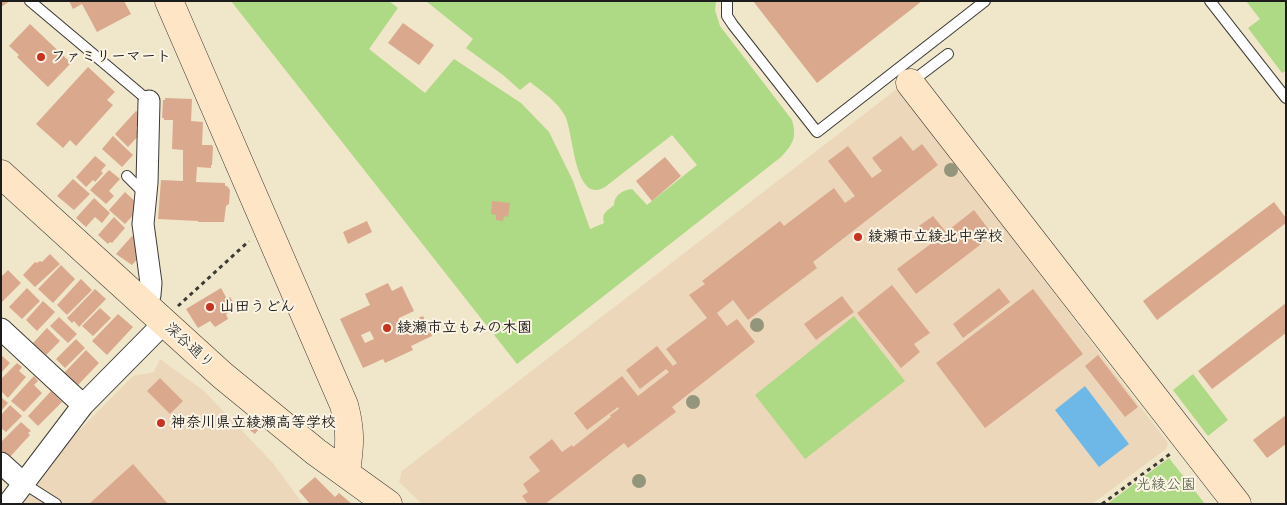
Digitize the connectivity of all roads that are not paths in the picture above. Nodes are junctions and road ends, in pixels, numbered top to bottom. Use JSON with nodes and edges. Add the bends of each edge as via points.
{"nodes":[{"id":1,"x":30,"y":1,"type":"edge"},
{"id":2,"x":169,"y":1,"type":"edge"},
{"id":3,"x":727,"y":1,"type":"edge"},
{"id":4,"x":984,"y":1,"type":"edge"},
{"id":5,"x":1210,"y":1,"type":"edge"},
{"id":6,"x":948,"y":54,"type":"dead end"},
{"id":7,"x":910,"y":83,"type":"joint"},
{"id":8,"x":1286,"y":98,"type":"edge"},
{"id":9,"x":149,"y":100,"type":"joint"},
{"id":10,"x":1,"y":174,"type":"edge"},
{"id":11,"x":127,"y":176,"type":"dead end"},
{"id":12,"x":146,"y":194,"type":"junction"},
{"id":13,"x":154,"y":315,"type":"junction"},
{"id":14,"x":1,"y":329,"type":"edge"},
{"id":15,"x":82,"y":405,"type":"junction"},
{"id":16,"x":1,"y":463,"type":"edge"},
{"id":17,"x":346,"y":472,"type":"junction"},
{"id":18,"x":23,"y":483,"type":"junction"},
{"id":19,"x":8,"y":504,"type":"edge"},
{"id":20,"x":56,"y":504,"type":"edge"},
{"id":21,"x":388,"y":504,"type":"edge"},
{"id":22,"x":1237,"y":504,"type":"edge"}],
"edges":[{"from":1,"to":9,"type":"lane"},
{"from":2,"to":17,"type":"street","via":[[344,405],[350,438]]},
{"from":3,"to":4,"type":"lane","via":[[730,21],[817,132]]},
{"from":5,"to":8,"type":"lane"},
{"from":6,"to":7,"type":"lane"},
{"from":7,"to":22,"type":"street"},
{"from":9,"to":12,"type":"street"},
{"from":10,"to":13,"type":"street","name":"深谷通り"},
{"from":11,"to":12,"type":"lane"},
{"from":12,"to":13,"type":"street","via":[[143,224]]},
{"from":13,"to":15,"type":"street"},
{"from":13,"to":17,"type":"street","name":"深谷通り","via":[[269,415]]},
{"from":14,"to":15,"type":"street"},
{"from":15,"to":18,"type":"street"},
{"from":16,"to":18,"type":"street"},
{"from":17,"to":21,"type":"street","name":"深谷通り"},
{"from":18,"to":19,"type":"street"},
{"from":18,"to":20,"type":"lane"}]}
